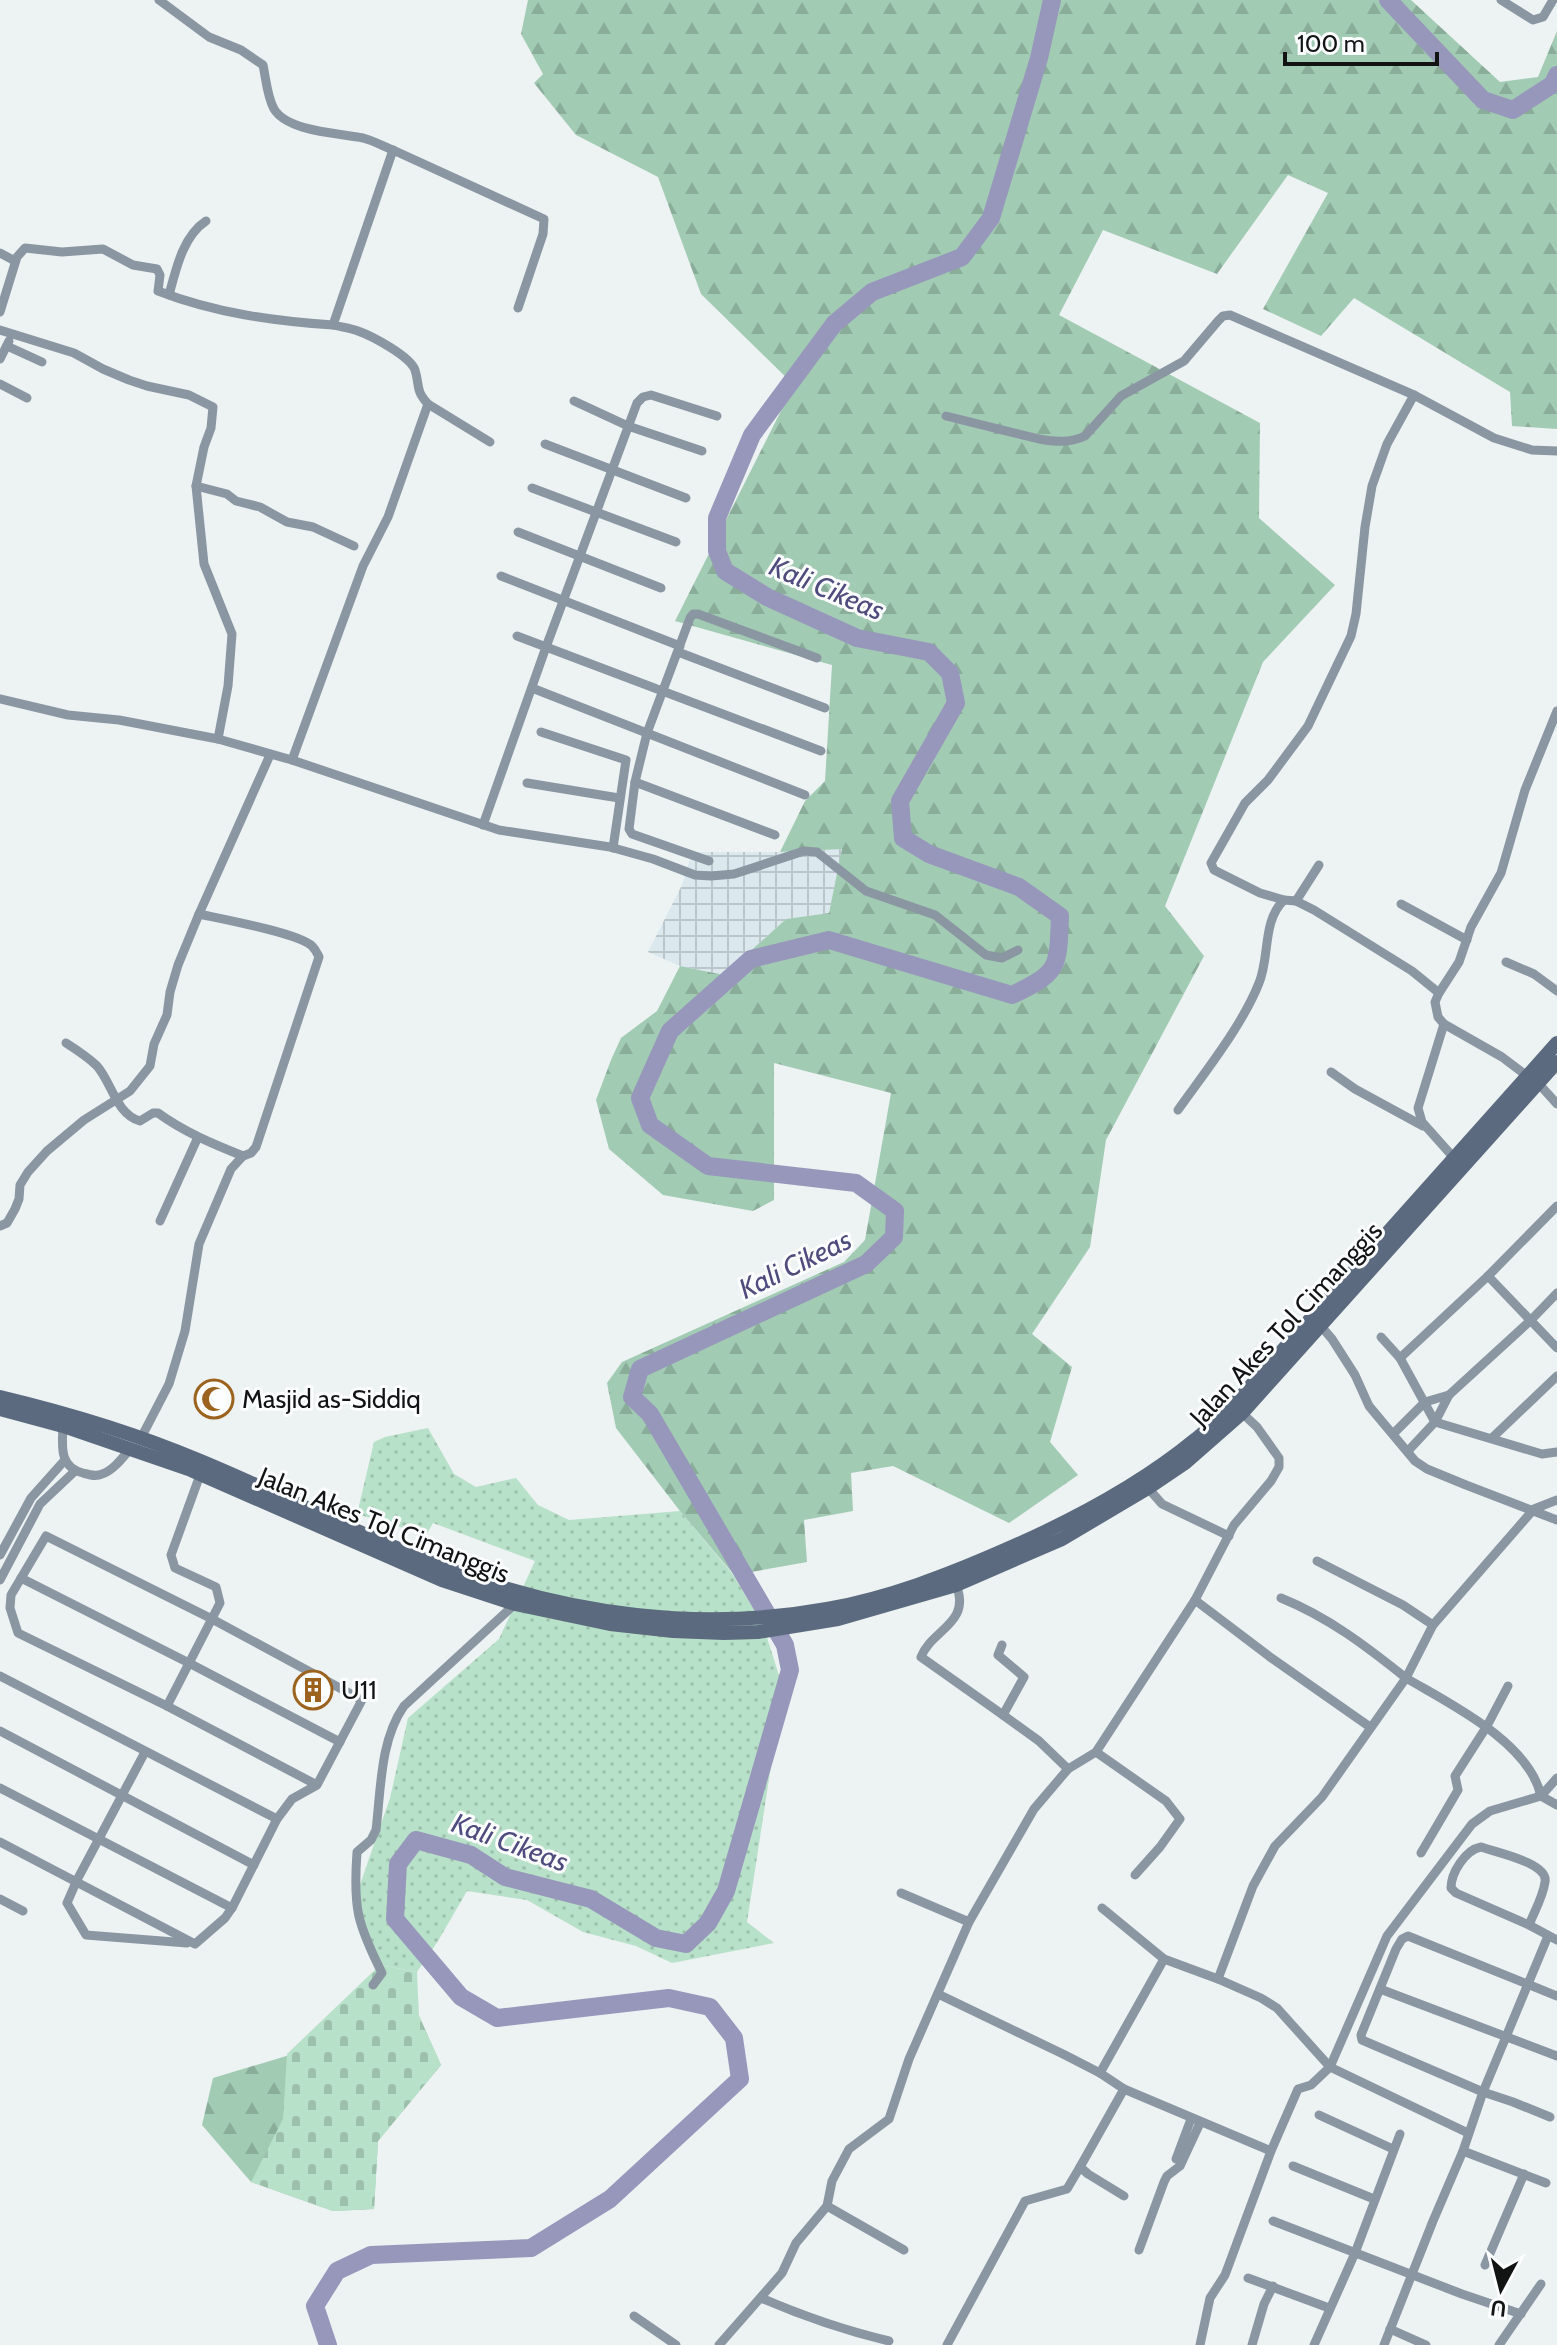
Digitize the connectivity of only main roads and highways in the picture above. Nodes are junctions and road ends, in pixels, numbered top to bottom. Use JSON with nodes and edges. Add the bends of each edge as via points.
{"nodes":[{"id":1,"x":1557,"y":1043,"type":"edge"},
{"id":2,"x":1557,"y":1062,"type":"edge"},
{"id":3,"x":1533,"y":1080,"type":"junction"},
{"id":4,"x":0,"y":1397,"type":"edge"},
{"id":5,"x":0,"y":1409,"type":"edge"},
{"id":6,"x":136,"y":1443,"type":"junction"},
{"id":7,"x":196,"y":1468,"type":"junction"},
{"id":8,"x":1139,"y":1490,"type":"junction"},
{"id":9,"x":822,"y":1616,"type":"junction"}],
"edges":[{"from":1,"to":3,"type":"main road","name":"Jalan Akes Tol Cimanggis"},
{"from":2,"to":3,"type":"main road","name":"Jalan Akes Tol Cimanggis"},
{"from":3,"to":8,"type":"main road","name":"Jalan Akes Tol Cimanggis","via":[[1454,1158],[1240,1398]]},
{"from":3,"to":8,"type":"main road","name":"Jalan Akes Tol Cimanggis","via":[[1242,1413],[1185,1463]]},
{"from":4,"to":6,"type":"main road","via":[[63,1412]]},
{"from":5,"to":6,"type":"main road"},
{"from":6,"to":7,"type":"main road"},
{"from":7,"to":9,"type":"main road","name":"Jalan Akes Tol Cimanggis","via":[[514,1591],[673,1619]]},
{"from":7,"to":9,"type":"main road","name":"Jalan Akes Tol Cimanggis","via":[[442,1580],[515,1604],[610,1624],[724,1633],[758,1632]]},
{"from":8,"to":9,"type":"main road","name":"Jalan Akes Tol Cimanggis","via":[[953,1573]]},
{"from":8,"to":9,"type":"main road","name":"Jalan Akes Tol Cimanggis","via":[[1062,1539],[956,1585],[871,1611]]}]}
